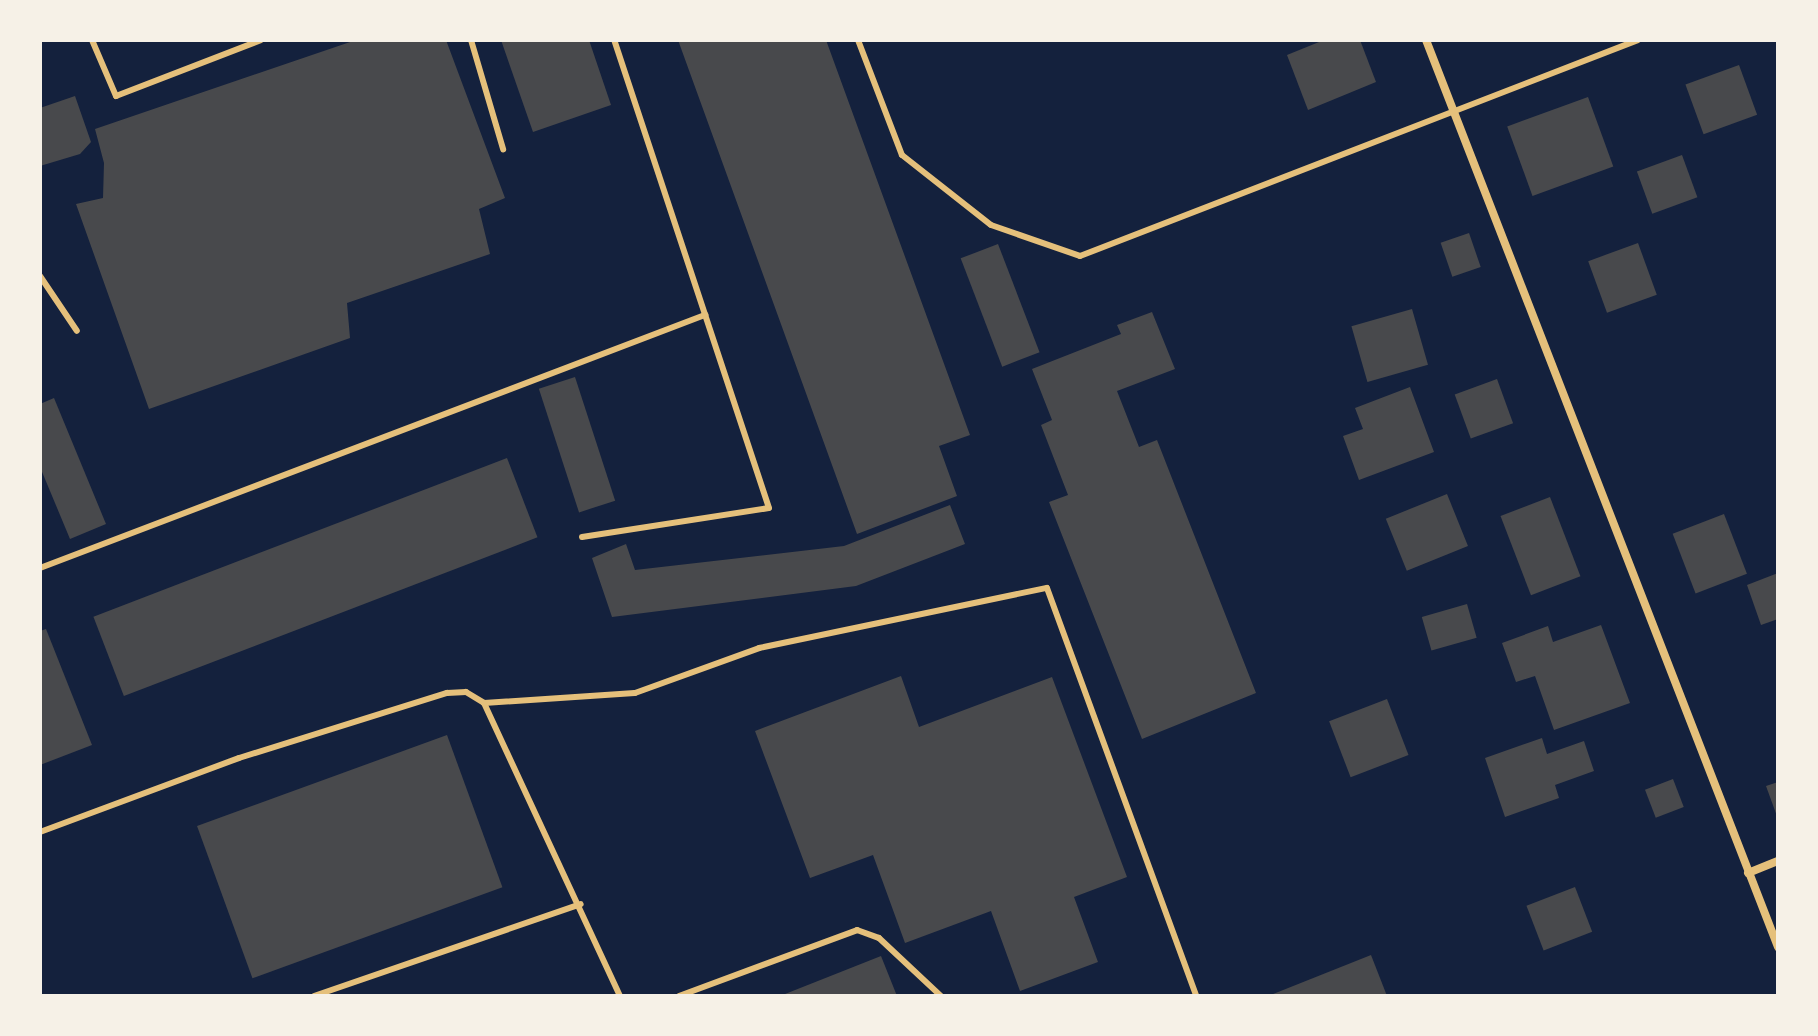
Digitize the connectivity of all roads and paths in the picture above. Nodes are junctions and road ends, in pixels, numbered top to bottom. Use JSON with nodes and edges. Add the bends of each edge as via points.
{"nodes":[{"id":1,"x":92,"y":40,"type":"edge"},
{"id":2,"x":261,"y":40,"type":"edge"},
{"id":3,"x":471,"y":40,"type":"edge"},
{"id":4,"x":614,"y":40,"type":"edge"},
{"id":5,"x":858,"y":40,"type":"edge"},
{"id":6,"x":1426,"y":40,"type":"edge"},
{"id":7,"x":1638,"y":40,"type":"edge"},
{"id":8,"x":1454,"y":110,"type":"junction"},
{"id":9,"x":503,"y":149,"type":"dead end"},
{"id":10,"x":40,"y":276,"type":"edge"},
{"id":11,"x":705,"y":315,"type":"junction"},
{"id":12,"x":77,"y":331,"type":"dead end"},
{"id":13,"x":582,"y":537,"type":"dead end"},
{"id":14,"x":40,"y":568,"type":"edge"},
{"id":15,"x":484,"y":703,"type":"junction"},
{"id":16,"x":40,"y":832,"type":"edge"},
{"id":17,"x":1778,"y":861,"type":"edge"},
{"id":18,"x":1748,"y":873,"type":"junction"},
{"id":19,"x":581,"y":904,"type":"junction"},
{"id":20,"x":1778,"y":947,"type":"edge"},
{"id":21,"x":314,"y":996,"type":"edge"},
{"id":22,"x":620,"y":996,"type":"edge"},
{"id":23,"x":679,"y":996,"type":"edge"},
{"id":24,"x":941,"y":996,"type":"edge"},
{"id":25,"x":1196,"y":996,"type":"edge"}],
"edges":[{"from":1,"to":2,"type":"lane","via":[[116,96]]},
{"from":3,"to":9,"type":"lane"},
{"from":4,"to":11,"type":"lane"},
{"from":5,"to":8,"type":"lane","via":[[902,155],[991,225],[1080,256]]},
{"from":6,"to":8,"type":"street"},
{"from":7,"to":8,"type":"lane"},
{"from":8,"to":18,"type":"street"},
{"from":10,"to":12,"type":"lane"},
{"from":11,"to":13,"type":"lane","via":[[769,508]]},
{"from":11,"to":14,"type":"lane"},
{"from":15,"to":16,"type":"lane","via":[[466,692],[447,693],[239,758]]},
{"from":15,"to":19,"type":"lane"},
{"from":15,"to":25,"type":"lane","via":[[635,693],[759,648],[1047,588]]},
{"from":17,"to":18,"type":"street"},
{"from":18,"to":20,"type":"street"},
{"from":19,"to":21,"type":"lane"},
{"from":19,"to":22,"type":"lane"},
{"from":23,"to":24,"type":"lane","via":[[857,930],[879,938]]}]}
